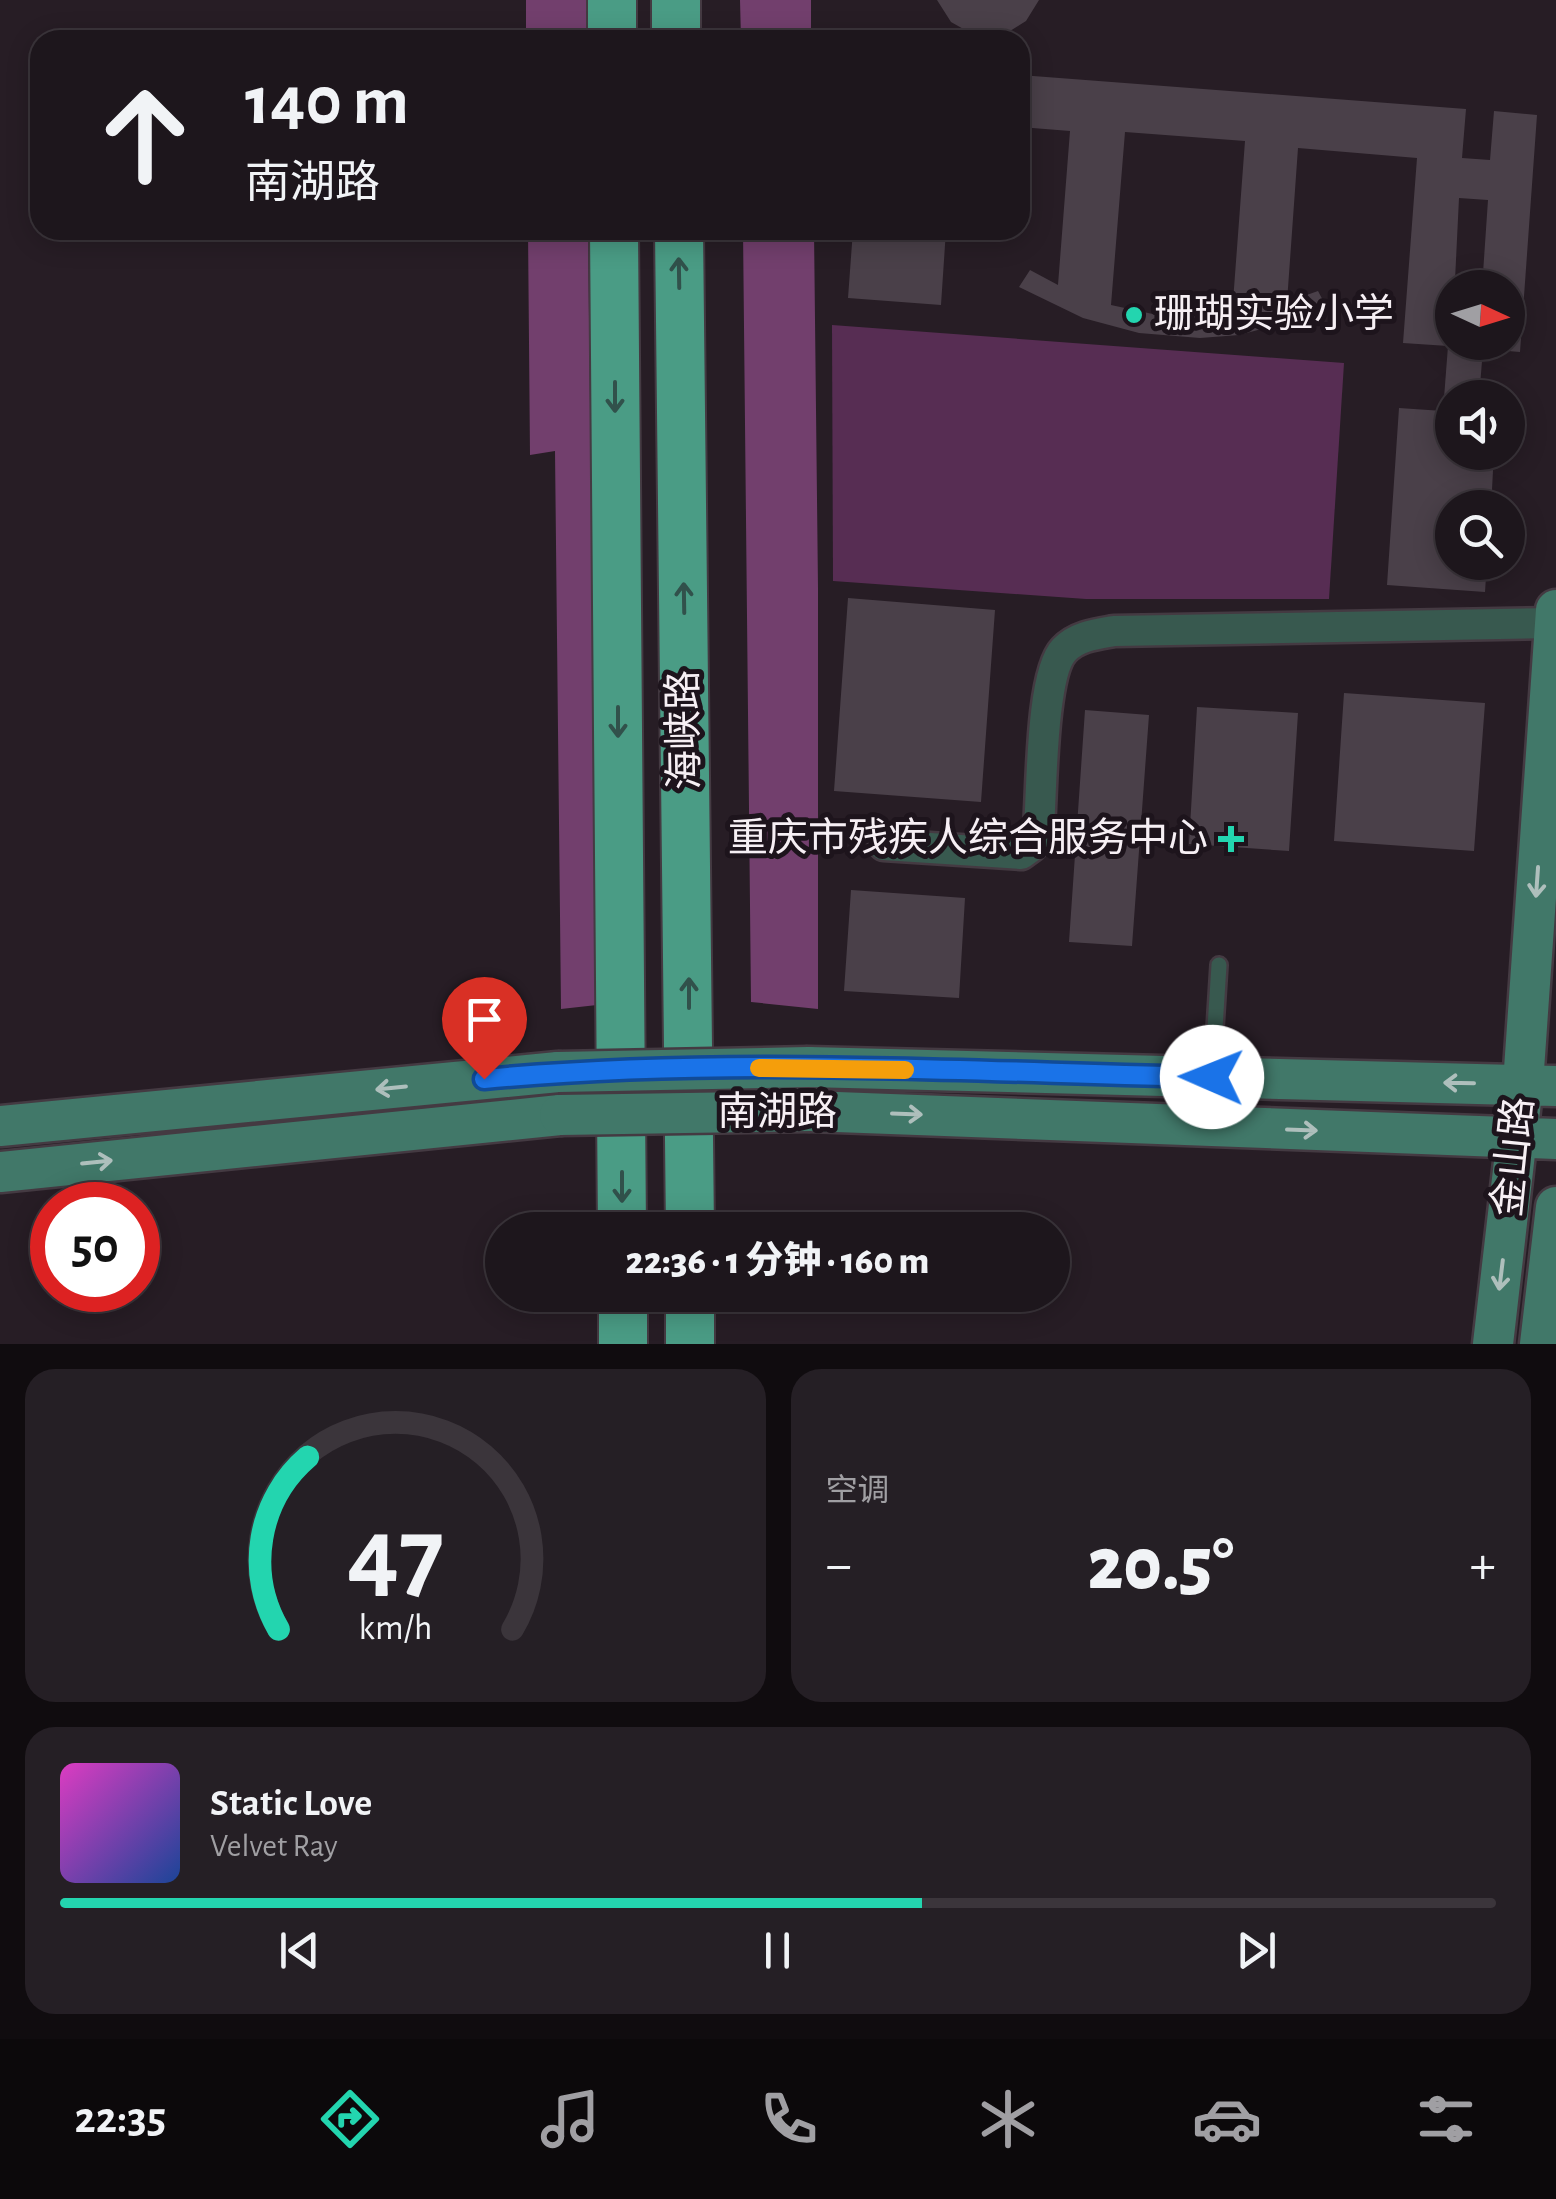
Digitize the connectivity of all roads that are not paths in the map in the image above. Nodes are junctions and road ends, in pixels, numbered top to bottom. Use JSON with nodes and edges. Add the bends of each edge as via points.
{"nodes":[{"id":1,"x":612,"y":0,"type":"edge"},
{"id":2,"x":676,"y":0,"type":"edge"},
{"id":3,"x":612,"y":30,"type":"edge"},
{"id":4,"x":676,"y":30,"type":"edge"},
{"id":5,"x":614,"y":240,"type":"edge"},
{"id":6,"x":679,"y":240,"type":"edge"},
{"id":7,"x":1556,"y":610,"type":"edge"},
{"id":8,"x":1555,"y":623,"type":"edge"},
{"id":9,"x":884,"y":846,"type":"dead end"},
{"id":10,"x":1219,"y":964,"type":"dead end"},
{"id":11,"x":1212,"y":1077,"type":"junction"},
{"id":12,"x":1539,"y":1085,"type":"edge"},
{"id":13,"x":0,"y":1126,"type":"edge"},
{"id":14,"x":1536,"y":1138,"type":"edge"},
{"id":15,"x":0,"y":1172,"type":"edge"},
{"id":16,"x":1556,"y":1207,"type":"edge"},
{"id":17,"x":622,"y":1212,"type":"edge"},
{"id":18,"x":690,"y":1212,"type":"edge"},
{"id":19,"x":622,"y":1312,"type":"edge"},
{"id":20,"x":690,"y":1312,"type":"edge"},
{"id":21,"x":623,"y":1344,"type":"edge"},
{"id":22,"x":690,"y":1344,"type":"edge"},
{"id":23,"x":1493,"y":1344,"type":"edge"},
{"id":24,"x":1540,"y":1344,"type":"edge"}],
"edges":[{"from":1,"to":3,"type":"highway"},
{"from":2,"to":4,"type":"highway"},
{"from":5,"to":17,"type":"highway","name":"海峡路","one_way":true},
{"from":18,"to":6,"type":"highway","name":"海峡路","one_way":true},
{"from":7,"to":8,"type":"main road","name":"金山路"},
{"from":8,"to":9,"type":"street","via":[[1087,636],[1064,650],[1050,674],[1032,846],[1021,854]]},
{"from":8,"to":12,"type":"main road","name":"金山路","one_way":true},
{"from":10,"to":11,"type":"lane"},
{"from":12,"to":11,"type":"main road","one_way":true},
{"from":11,"to":13,"type":"main road","one_way":true,"bridge":true,"via":[[808,1067],[558,1072]]},
{"from":12,"to":14,"type":"main road","name":"金山路"},
{"from":15,"to":14,"type":"main road","name":"南湖路","one_way":true,"bridge":true,"via":[[560,1114],[810,1111]]},
{"from":14,"to":23,"type":"main road","name":"金山路","one_way":true},
{"from":16,"to":24,"type":"main road","name":"金山路"},
{"from":19,"to":21,"type":"highway"},
{"from":20,"to":22,"type":"highway"}]}
